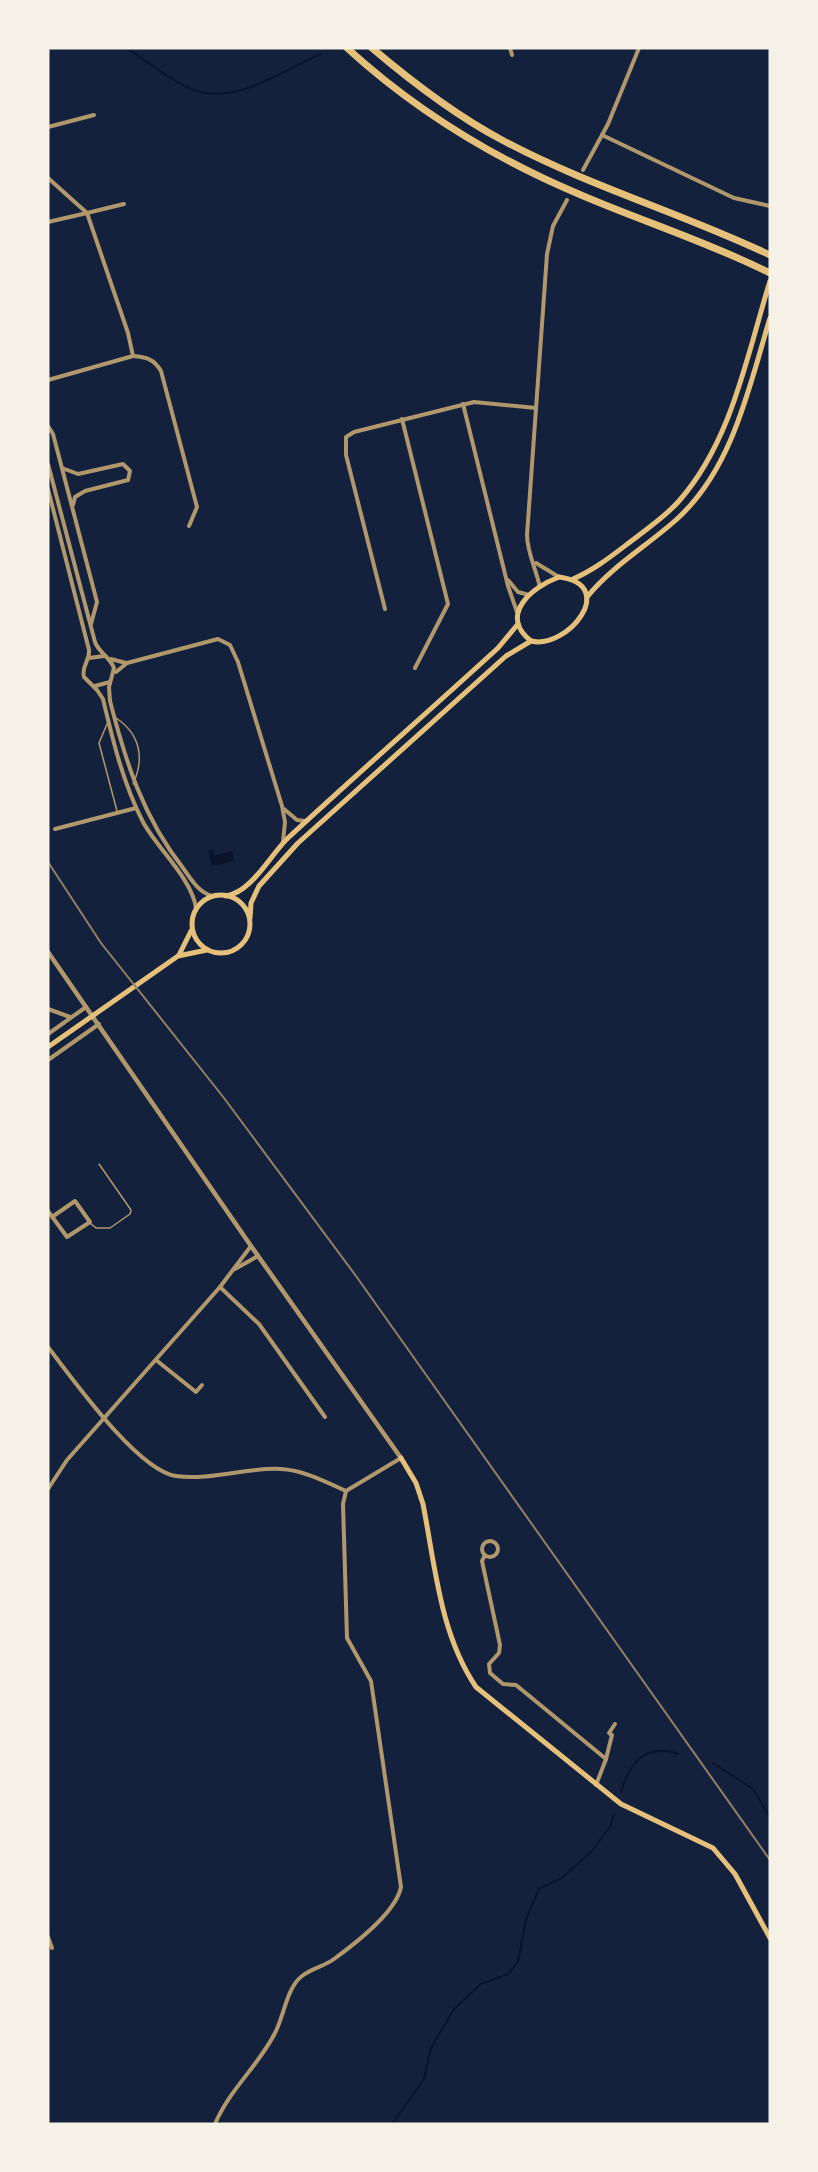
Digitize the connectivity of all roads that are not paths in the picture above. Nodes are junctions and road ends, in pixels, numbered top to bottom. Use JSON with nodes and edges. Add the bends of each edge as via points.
{"nodes":[{"id":1,"x":347,"y":48,"type":"edge"},
{"id":2,"x":372,"y":48,"type":"edge"},
{"id":3,"x":510,"y":48,"type":"edge"},
{"id":4,"x":639,"y":48,"type":"edge"},
{"id":5,"x":513,"y":55,"type":"dead end"},
{"id":6,"x":94,"y":114,"type":"dead end"},
{"id":7,"x":48,"y":127,"type":"edge"},
{"id":8,"x":602,"y":135,"type":"junction"},
{"id":9,"x":583,"y":170,"type":"dead end"},
{"id":10,"x":48,"y":178,"type":"edge"},
{"id":11,"x":567,"y":200,"type":"dead end"},
{"id":12,"x":124,"y":204,"type":"dead end"},
{"id":13,"x":770,"y":206,"type":"edge"},
{"id":14,"x":87,"y":213,"type":"junction"},
{"id":15,"x":48,"y":222,"type":"edge"},
{"id":16,"x":770,"y":255,"type":"edge"},
{"id":17,"x":770,"y":273,"type":"edge"},
{"id":18,"x":770,"y":282,"type":"edge"},
{"id":19,"x":770,"y":318,"type":"edge"},
{"id":20,"x":133,"y":356,"type":"junction"},
{"id":21,"x":48,"y":380,"type":"edge"},
{"id":22,"x":463,"y":404,"type":"junction"},
{"id":23,"x":537,"y":408,"type":"junction"},
{"id":24,"x":402,"y":419,"type":"junction"},
{"id":25,"x":48,"y":426,"type":"edge"},
{"id":26,"x":48,"y":464,"type":"edge"},
{"id":27,"x":62,"y":468,"type":"junction"},
{"id":28,"x":48,"y":489,"type":"edge"},
{"id":29,"x":73,"y":509,"type":"junction"},
{"id":30,"x":189,"y":526,"type":"dead end"},
{"id":31,"x":535,"y":563,"type":"junction"},
{"id":32,"x":559,"y":577,"type":"junction"},
{"id":33,"x":507,"y":579,"type":"junction"},
{"id":34,"x":573,"y":579,"type":"junction"},
{"id":35,"x":540,"y":587,"type":"junction"},
{"id":36,"x":529,"y":595,"type":"junction"},
{"id":37,"x":587,"y":597,"type":"junction"},
{"id":38,"x":385,"y":609,"type":"dead end"},
{"id":39,"x":517,"y":613,"type":"junction"},
{"id":40,"x":90,"y":624,"type":"junction"},
{"id":41,"x":518,"y":624,"type":"junction"},
{"id":42,"x":531,"y":641,"type":"junction"},
{"id":43,"x":107,"y":657,"type":"junction"},
{"id":44,"x":89,"y":658,"type":"junction"},
{"id":45,"x":127,"y":663,"type":"junction"},
{"id":46,"x":415,"y":668,"type":"dead end"},
{"id":47,"x":114,"y":674,"type":"junction"},
{"id":48,"x":110,"y":682,"type":"junction"},
{"id":49,"x":91,"y":685,"type":"junction"},
{"id":50,"x":114,"y":717,"type":"junction"},
{"id":51,"x":108,"y":720,"type":"junction"},
{"id":52,"x":134,"y":784,"type":"junction"},
{"id":53,"x":282,"y":806,"type":"junction"},
{"id":54,"x":136,"y":808,"type":"junction"},
{"id":55,"x":118,"y":813,"type":"junction"},
{"id":56,"x":310,"y":819,"type":"junction"},
{"id":57,"x":297,"y":820,"type":"junction"},
{"id":58,"x":301,"y":827,"type":"junction"},
{"id":59,"x":55,"y":830,"type":"dead end"},
{"id":60,"x":303,"y":839,"type":"junction"},
{"id":61,"x":282,"y":845,"type":"junction"},
{"id":62,"x":212,"y":896,"type":"junction"},
{"id":63,"x":226,"y":896,"type":"junction"},
{"id":64,"x":196,"y":908,"type":"junction"},
{"id":65,"x":250,"y":918,"type":"junction"},
{"id":66,"x":192,"y":929,"type":"junction"},
{"id":67,"x":207,"y":950,"type":"junction"},
{"id":68,"x":48,"y":952,"type":"edge"},
{"id":69,"x":178,"y":956,"type":"junction"},
{"id":70,"x":86,"y":1007,"type":"junction"},
{"id":71,"x":48,"y":1010,"type":"edge"},
{"id":72,"x":70,"y":1017,"type":"junction"},
{"id":73,"x":99,"y":1024,"type":"junction"},
{"id":74,"x":48,"y":1034,"type":"edge"},
{"id":75,"x":48,"y":1047,"type":"edge"},
{"id":76,"x":48,"y":1060,"type":"edge"},
{"id":77,"x":99,"y":1164,"type":"dead end"},
{"id":78,"x":48,"y":1211,"type":"edge"},
{"id":79,"x":52,"y":1217,"type":"junction"},
{"id":80,"x":90,"y":1222,"type":"junction"},
{"id":81,"x":251,"y":1246,"type":"junction"},
{"id":82,"x":258,"y":1256,"type":"junction"},
{"id":83,"x":234,"y":1270,"type":"junction"},
{"id":84,"x":220,"y":1287,"type":"junction"},
{"id":85,"x":48,"y":1347,"type":"edge"},
{"id":86,"x":156,"y":1360,"type":"junction"},
{"id":87,"x":202,"y":1385,"type":"dead end"},
{"id":88,"x":325,"y":1417,"type":"dead end"},
{"id":89,"x":102,"y":1419,"type":"junction"},
{"id":90,"x":401,"y":1458,"type":"junction"},
{"id":91,"x":48,"y":1489,"type":"edge"},
{"id":92,"x":346,"y":1491,"type":"junction"},
{"id":93,"x":485,"y":1555,"type":"junction"},
{"id":94,"x":615,"y":1724,"type":"dead end"},
{"id":95,"x":606,"y":1758,"type":"junction"},
{"id":96,"x":596,"y":1786,"type":"junction"},
{"id":97,"x":48,"y":1937,"type":"edge"},
{"id":98,"x":770,"y":1938,"type":"edge"},
{"id":99,"x":52,"y":1948,"type":"dead end"},
{"id":100,"x":215,"y":2124,"type":"edge"}],
"edges":[{"from":1,"to":17,"type":"highway","via":[[404,95],[481,146],[573,192]]},
{"from":2,"to":16,"type":"highway","via":[[455,112],[502,140]]},
{"from":3,"to":5,"type":"street"},
{"from":4,"to":8,"type":"street"},
{"from":6,"to":7,"type":"street"},
{"from":8,"to":9,"type":"street"},
{"from":8,"to":13,"type":"street","via":[[734,198]]},
{"from":10,"to":14,"type":"street"},
{"from":11,"to":23,"type":"street","via":[[553,226],[547,254]]},
{"from":12,"to":14,"type":"street"},
{"from":14,"to":15,"type":"street"},
{"from":14,"to":20,"type":"street"},
{"from":18,"to":34,"type":"main road","via":[[729,413],[690,488],[666,515],[594,570]]},
{"from":19,"to":37,"type":"main road","via":[[739,418],[708,482],[677,519],[602,579]]},
{"from":20,"to":21,"type":"street"},
{"from":20,"to":30,"type":"street","via":[[156,363],[161,371],[197,507]]},
{"from":22,"to":23,"type":"street"},
{"from":22,"to":24,"type":"street"},
{"from":22,"to":33,"type":"street"},
{"from":23,"to":31,"type":"street","via":[[527,535],[528,551]]},
{"from":24,"to":38,"type":"street","via":[[354,432],[346,437],[345,448]]},
{"from":24,"to":46,"type":"street","via":[[448,604]]},
{"from":25,"to":27,"type":"street"},
{"from":26,"to":40,"type":"street"},
{"from":27,"to":29,"type":"street"},
{"from":27,"to":29,"type":"street","via":[[78,474],[123,464],[130,471],[128,480],[122,483],[79,494]]},
{"from":28,"to":44,"type":"street"},
{"from":29,"to":40,"type":"street","via":[[97,602]]},
{"from":31,"to":32,"type":"street"},
{"from":31,"to":35,"type":"street"},
{"from":32,"to":34,"type":"main road"},
{"from":32,"to":35,"type":"main road"},
{"from":33,"to":36,"type":"street","via":[[518,592]]},
{"from":33,"to":39,"type":"street"},
{"from":34,"to":37,"type":"main road"},
{"from":35,"to":36,"type":"main road"},
{"from":36,"to":39,"type":"main road"},
{"from":37,"to":42,"type":"main road","via":[[585,611],[570,628],[548,641]]},
{"from":39,"to":41,"type":"main road"},
{"from":40,"to":43,"type":"street","via":[[97,647]]},
{"from":41,"to":42,"type":"main road"},
{"from":41,"to":56,"type":"main road","via":[[498,648]]},
{"from":42,"to":60,"type":"main road","via":[[506,656]]},
{"from":43,"to":44,"type":"street"},
{"from":43,"to":45,"type":"street"},
{"from":43,"to":47,"type":"street"},
{"from":44,"to":49,"type":"street","via":[[83,672]]},
{"from":45,"to":47,"type":"street"},
{"from":45,"to":53,"type":"street","via":[[210,641],[221,640],[234,649]]},
{"from":47,"to":48,"type":"street"},
{"from":48,"to":49,"type":"street"},
{"from":48,"to":50,"type":"street"},
{"from":49,"to":51,"type":"street","via":[[100,694]]},
{"from":50,"to":52,"type":"street"},
{"from":50,"to":52,"type":"lane","via":[[134,733],[141,763]]},
{"from":51,"to":54,"type":"street"},
{"from":51,"to":55,"type":"lane","via":[[99,743]]},
{"from":52,"to":62,"type":"street","via":[[163,842],[200,890]]},
{"from":53,"to":57,"type":"street"},
{"from":53,"to":61,"type":"street"},
{"from":54,"to":55,"type":"street"},
{"from":54,"to":64,"type":"street","via":[[192,893]]},
{"from":55,"to":59,"type":"street"},
{"from":56,"to":57,"type":"street"},
{"from":56,"to":58,"type":"main road"},
{"from":57,"to":58,"type":"street"},
{"from":58,"to":60,"type":"street"},
{"from":58,"to":61,"type":"main road"},
{"from":60,"to":65,"type":"main road","via":[[259,886],[251,903]]},
{"from":61,"to":63,"type":"main road","via":[[245,886]]},
{"from":62,"to":63,"type":"main road"},
{"from":62,"to":64,"type":"main road"},
{"from":63,"to":65,"type":"main road","via":[[239,902]]},
{"from":64,"to":66,"type":"main road"},
{"from":65,"to":67,"type":"main road","via":[[250,928],[241,946],[224,954]]},
{"from":66,"to":67,"type":"main road","via":[[197,943]]},
{"from":66,"to":69,"type":"main road"},
{"from":67,"to":69,"type":"main road"},
{"from":68,"to":70,"type":"street"},
{"from":69,"to":75,"type":"main road"},
{"from":70,"to":72,"type":"street"},
{"from":70,"to":73,"type":"street"},
{"from":71,"to":72,"type":"street"},
{"from":72,"to":74,"type":"street"},
{"from":73,"to":76,"type":"street"},
{"from":73,"to":81,"type":"street"},
{"from":77,"to":80,"type":"lane","via":[[131,1210],[110,1228],[96,1228]]},
{"from":78,"to":79,"type":"street"},
{"from":79,"to":80,"type":"street","via":[[67,1237]]},
{"from":79,"to":80,"type":"street","via":[[75,1201]]},
{"from":81,"to":82,"type":"street"},
{"from":81,"to":83,"type":"street"},
{"from":82,"to":83,"type":"street"},
{"from":82,"to":90,"type":"street"},
{"from":83,"to":84,"type":"street"},
{"from":84,"to":86,"type":"street"},
{"from":84,"to":88,"type":"street","via":[[259,1324]]},
{"from":85,"to":89,"type":"street"},
{"from":86,"to":87,"type":"street","via":[[196,1392]]},
{"from":86,"to":89,"type":"street"},
{"from":89,"to":91,"type":"street"},
{"from":89,"to":92,"type":"street","via":[[159,1469],[174,1476],[284,1469]]},
{"from":90,"to":92,"type":"street"},
{"from":90,"to":96,"type":"main road","via":[[423,1504],[450,1640],[464,1668],[476,1687],[496,1705]]},
{"from":92,"to":100,"type":"street","via":[[343,1504],[347,1638],[371,1681],[401,1887],[399,1898],[391,1910],[333,1959],[302,1976],[292,1988],[267,2048]]},
{"from":93,"to":93,"type":"street","via":[[495,1555],[496,1543],[484,1543]]},
{"from":93,"to":95,"type":"street","via":[[482,1561],[500,1645],[499,1653],[489,1664],[490,1673],[503,1684],[516,1685]]},
{"from":94,"to":95,"type":"street","via":[[609,1733],[612,1736]]},
{"from":95,"to":96,"type":"street"},
{"from":96,"to":98,"type":"main road","via":[[637,1813],[713,1848],[735,1874]]},
{"from":97,"to":99,"type":"street"}]}
